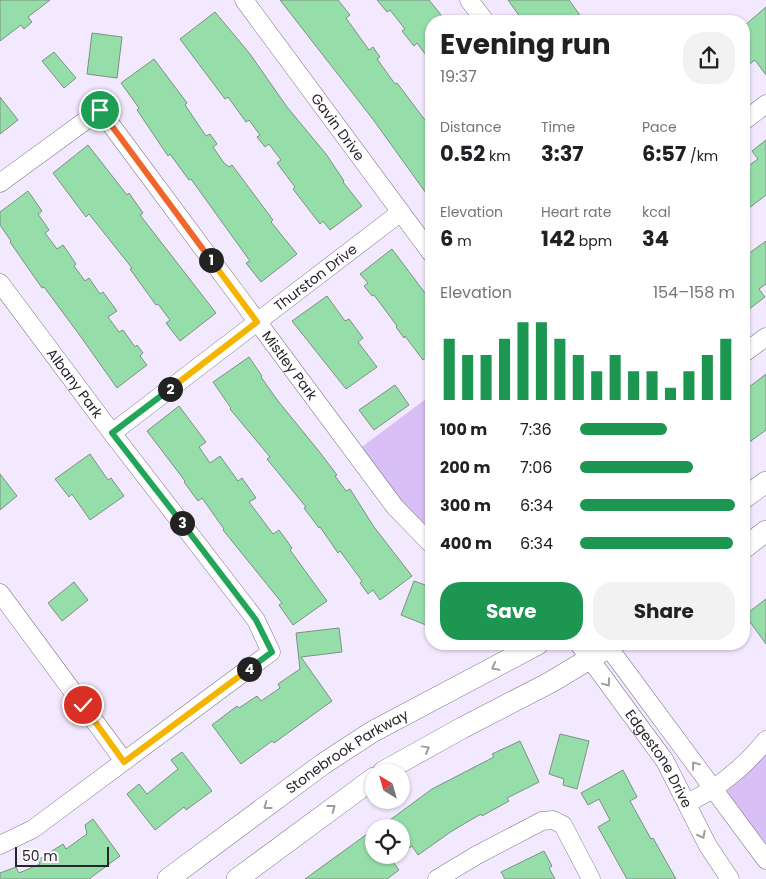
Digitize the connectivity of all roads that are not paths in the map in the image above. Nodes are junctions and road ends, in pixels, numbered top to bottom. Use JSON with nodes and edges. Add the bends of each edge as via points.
{"nodes":[{"id":1,"x":244,"y":0,"type":"edge"},
{"id":2,"x":469,"y":0,"type":"edge"},
{"id":3,"x":480,"y":15,"type":"edge"},
{"id":4,"x":766,"y":104,"type":"edge"},
{"id":5,"x":750,"y":116,"type":"edge"},
{"id":6,"x":0,"y":183,"type":"edge"},
{"id":7,"x":401,"y":212,"type":"junction"},
{"id":8,"x":425,"y":245,"type":"edge"},
{"id":9,"x":0,"y":283,"type":"edge"},
{"id":10,"x":257,"y":322,"type":"junction"},
{"id":11,"x":766,"y":336,"type":"edge"},
{"id":12,"x":750,"y":348,"type":"edge"},
{"id":13,"x":112,"y":433,"type":"junction"},
{"id":14,"x":766,"y":482,"type":"edge"},
{"id":15,"x":750,"y":494,"type":"edge"},
{"id":16,"x":766,"y":531,"type":"edge"},
{"id":17,"x":425,"y":538,"type":"edge"},
{"id":18,"x":750,"y":543,"type":"edge"},
{"id":19,"x":0,"y":592,"type":"edge"},
{"id":20,"x":527,"y":650,"type":"edge"},
{"id":21,"x":614,"y":650,"type":"edge"},
{"id":22,"x":584,"y":651,"type":"edge"},
{"id":23,"x":766,"y":740,"type":"edge"},
{"id":24,"x":124,"y":762,"type":"junction"},
{"id":25,"x":397,"y":764,"type":"edge"},
{"id":26,"x":365,"y":785,"type":"edge"},
{"id":27,"x":713,"y":788,"type":"junction"},
{"id":28,"x":687,"y":803,"type":"junction"},
{"id":29,"x":0,"y":845,"type":"edge"},
{"id":30,"x":766,"y":860,"type":"edge"},
{"id":31,"x":168,"y":879,"type":"edge"},
{"id":32,"x":237,"y":879,"type":"edge"},
{"id":33,"x":437,"y":879,"type":"edge"},
{"id":34,"x":591,"y":879,"type":"edge"},
{"id":35,"x":730,"y":879,"type":"edge"}],
"edges":[{"from":1,"to":7,"type":"street","name":"Gavin Drive"},
{"from":2,"to":3,"type":"street"},
{"from":4,"to":5,"type":"street"},
{"from":6,"to":10,"type":"street","name":"Mistley Park","via":[[100,110]]},
{"from":7,"to":8,"type":"street","name":"Gavin Drive"},
{"from":7,"to":10,"type":"street","name":"Thurston Drive"},
{"from":9,"to":13,"type":"street","name":"Albany Park"},
{"from":10,"to":13,"type":"street","name":"Thurston Drive"},
{"from":10,"to":17,"type":"street","name":"Mistley Park","via":[[395,507]]},
{"from":11,"to":12,"type":"street"},
{"from":13,"to":24,"type":"street","name":"Albany Park","via":[[256,620],[272,652]]},
{"from":14,"to":15,"type":"main road"},
{"from":16,"to":18,"type":"main road"},
{"from":19,"to":24,"type":"street"},
{"from":20,"to":31,"type":"main road","name":"Stonebrook Parkway","one_way":true,"via":[[372,732],[323,764]]},
{"from":27,"to":21,"type":"street","name":"Edgestone Drive","one_way":true},
{"from":25,"to":22,"type":"main road","one_way":true,"via":[[551,682]]},
{"from":22,"to":28,"type":"street","name":"Edgestone Drive","one_way":true,"via":[[665,761]]},
{"from":23,"to":27,"type":"street","via":[[744,764]]},
{"from":24,"to":29,"type":"street","via":[[33,829]]},
{"from":32,"to":26,"type":"main road","one_way":true},
{"from":27,"to":28,"type":"street"},
{"from":27,"to":30,"type":"street","name":"Edgestone Drive"},
{"from":28,"to":35,"type":"street","name":"Edgestone Drive","one_way":true,"via":[[708,846]]},
{"from":33,"to":34,"type":"street","via":[[542,821],[554,820],[564,826]]}]}
